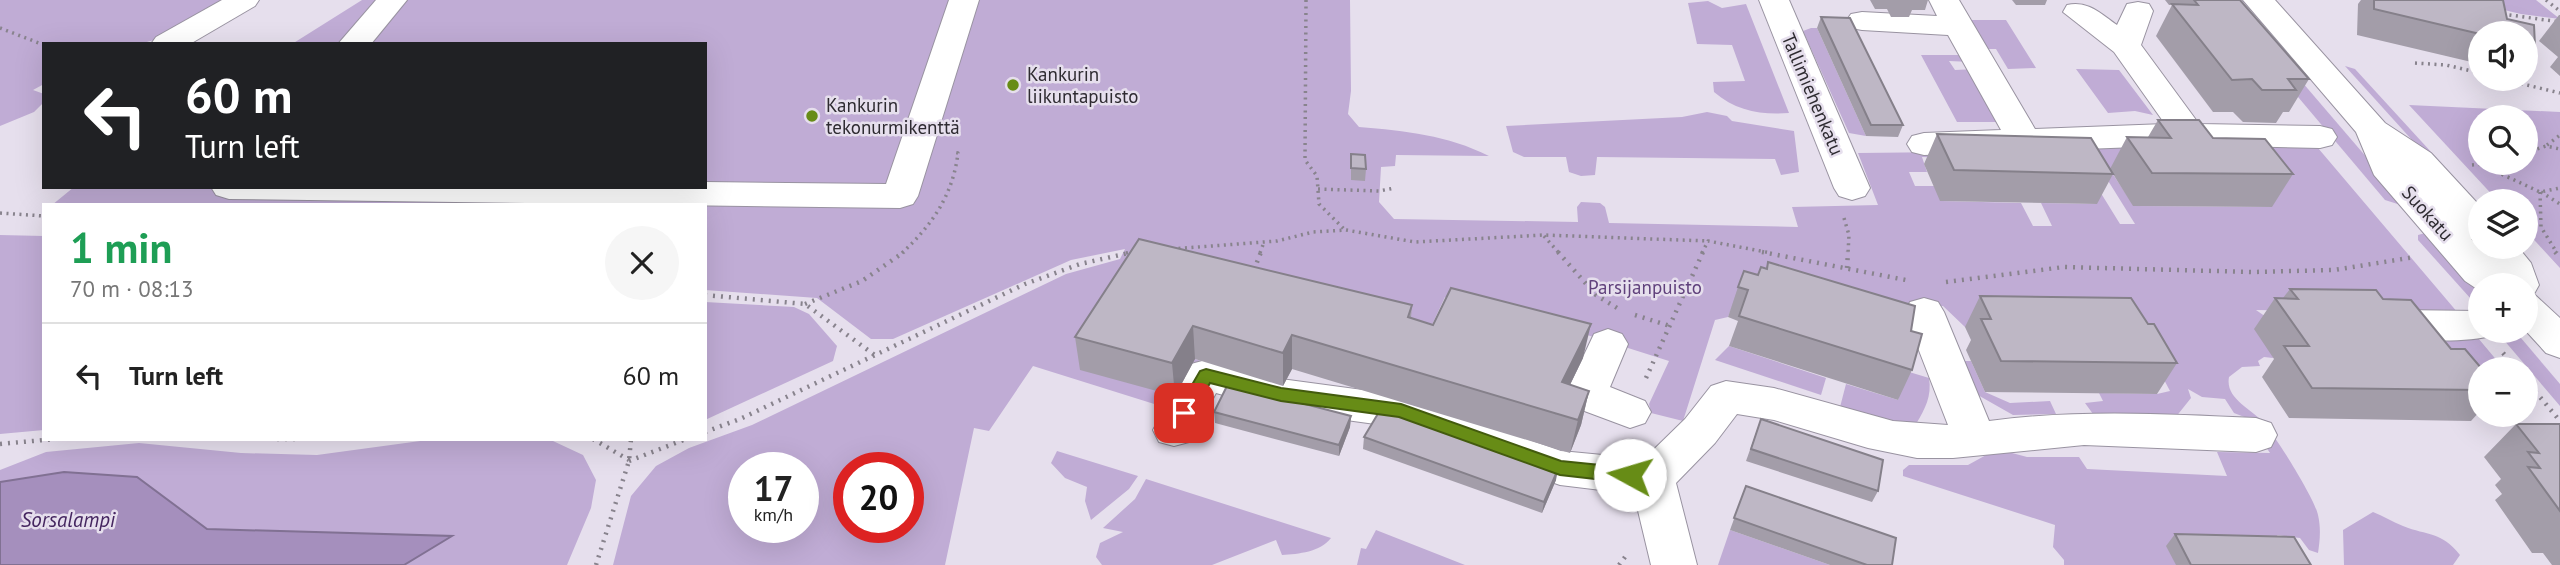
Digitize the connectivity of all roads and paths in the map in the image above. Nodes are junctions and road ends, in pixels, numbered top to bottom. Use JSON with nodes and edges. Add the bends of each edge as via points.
{"nodes":[{"id":1,"x":244,"y":0,"type":"edge"},
{"id":2,"x":392,"y":0,"type":"edge"},
{"id":3,"x":964,"y":0,"type":"edge"},
{"id":4,"x":1306,"y":0,"type":"edge"},
{"id":5,"x":1774,"y":0,"type":"edge"},
{"id":6,"x":2258,"y":0,"type":"edge"},
{"id":7,"x":2546,"y":0,"type":"edge"},
{"id":8,"x":2138,"y":11,"type":"dead end"},
{"id":9,"x":2493,"y":11,"type":"edge"},
{"id":10,"x":2560,"y":11,"type":"edge"},
{"id":11,"x":2078,"y":12,"type":"dead end"},
{"id":12,"x":1952,"y":13,"type":"edge"},
{"id":13,"x":1862,"y":20,"type":"dead end"},
{"id":14,"x":2560,"y":22,"type":"edge"},
{"id":15,"x":0,"y":28,"type":"edge"},
{"id":16,"x":170,"y":42,"type":"edge"},
{"id":17,"x":356,"y":42,"type":"edge"},
{"id":18,"x":42,"y":44,"type":"edge"},
{"id":19,"x":2125,"y":45,"type":"junction"},
{"id":20,"x":2416,"y":63,"type":"dead end"},
{"id":21,"x":2468,"y":71,"type":"edge"},
{"id":22,"x":2538,"y":88,"type":"edge"},
{"id":23,"x":2560,"y":93,"type":"edge"},
{"id":24,"x":2372,"y":130,"type":"junction"},
{"id":25,"x":2189,"y":134,"type":"junction"},
{"id":26,"x":2560,"y":135,"type":"edge"},
{"id":27,"x":2320,"y":137,"type":"dead end"},
{"id":28,"x":2024,"y":140,"type":"junction"},
{"id":29,"x":1924,"y":144,"type":"dead end"},
{"id":30,"x":2546,"y":146,"type":"junction"},
{"id":31,"x":2538,"y":149,"type":"edge"},
{"id":32,"x":2560,"y":149,"type":"edge"},
{"id":33,"x":2503,"y":175,"type":"edge"},
{"id":34,"x":1395,"y":188,"type":"dead end"},
{"id":35,"x":1852,"y":188,"type":"dead end"},
{"id":36,"x":2560,"y":188,"type":"edge"},
{"id":37,"x":397,"y":189,"type":"edge"},
{"id":38,"x":1318,"y":189,"type":"junction"},
{"id":39,"x":2540,"y":192,"type":"junction"},
{"id":40,"x":2560,"y":204,"type":"edge"},
{"id":41,"x":0,"y":213,"type":"edge"},
{"id":42,"x":42,"y":216,"type":"edge"},
{"id":43,"x":2468,"y":216,"type":"edge"},
{"id":44,"x":1346,"y":230,"type":"junction"},
{"id":45,"x":1544,"y":236,"type":"junction"},
{"id":46,"x":1264,"y":242,"type":"junction"},
{"id":47,"x":1708,"y":242,"type":"dead end"},
{"id":48,"x":1162,"y":249,"type":"edge"},
{"id":49,"x":1149,"y":250,"type":"edge"},
{"id":50,"x":2560,"y":257,"type":"edge"},
{"id":51,"x":1253,"y":272,"type":"edge"},
{"id":52,"x":2480,"y":273,"type":"edge"},
{"id":53,"x":707,"y":295,"type":"edge"},
{"id":54,"x":1924,"y":312,"type":"dead end"},
{"id":55,"x":1619,"y":322,"type":"junction"},
{"id":56,"x":2398,"y":324,"type":"edge"},
{"id":57,"x":2468,"y":325,"type":"edge"},
{"id":58,"x":1670,"y":326,"type":"dead end"},
{"id":59,"x":876,"y":356,"type":"junction"},
{"id":60,"x":2538,"y":395,"type":"edge"},
{"id":61,"x":1630,"y":412,"type":"dead end"},
{"id":62,"x":2560,"y":421,"type":"edge"},
{"id":63,"x":1174,"y":430,"type":"dead end"},
{"id":64,"x":707,"y":431,"type":"edge"},
{"id":65,"x":2256,"y":435,"type":"dead end"},
{"id":66,"x":1975,"y":439,"type":"junction"},
{"id":67,"x":42,"y":440,"type":"edge"},
{"id":68,"x":598,"y":441,"type":"edge"},
{"id":69,"x":631,"y":441,"type":"edge"},
{"id":70,"x":682,"y":441,"type":"edge"},
{"id":71,"x":0,"y":444,"type":"edge"},
{"id":72,"x":629,"y":461,"type":"junction"},
{"id":73,"x":1653,"y":478,"type":"junction"},
{"id":74,"x":1625,"y":557,"type":"dead end"},
{"id":75,"x":596,"y":565,"type":"edge"},
{"id":76,"x":1619,"y":565,"type":"edge"},
{"id":77,"x":1674,"y":565,"type":"edge"}],
"edges":[{"from":1,"to":16,"type":"street"},
{"from":2,"to":17,"type":"street"},
{"from":3,"to":37,"type":"street","via":[[900,195]]},
{"from":4,"to":38,"type":"path","via":[[1305,160],[1317,176]]},
{"from":5,"to":35,"type":"street","name":"Tallimiehenkatu"},
{"from":6,"to":24,"type":"street","name":"Suokatu"},
{"from":7,"to":10,"type":"path"},
{"from":8,"to":19,"type":"street"},
{"from":9,"to":14,"type":"path"},
{"from":11,"to":19,"type":"street"},
{"from":12,"to":13,"type":"street"},
{"from":12,"to":28,"type":"street"},
{"from":15,"to":18,"type":"path"},
{"from":19,"to":25,"type":"street"},
{"from":20,"to":21,"type":"path"},
{"from":22,"to":23,"type":"path"},
{"from":24,"to":43,"type":"street","name":"Suokatu","via":[[2419,161]]},
{"from":24,"to":52,"type":"street","name":"Suokatu","via":[[2386,167]]},
{"from":25,"to":27,"type":"street"},
{"from":25,"to":28,"type":"street"},
{"from":26,"to":30,"type":"path"},
{"from":28,"to":29,"type":"street"},
{"from":30,"to":31,"type":"path"},
{"from":30,"to":32,"type":"path"},
{"from":33,"to":39,"type":"path"},
{"from":34,"to":38,"type":"path"},
{"from":36,"to":39,"type":"path"},
{"from":38,"to":44,"type":"path","via":[[1319,204]]},
{"from":39,"to":40,"type":"path"},
{"from":39,"to":50,"type":"path","via":[[2538,226]]},
{"from":41,"to":42,"type":"path"},
{"from":44,"to":45,"type":"path","via":[[1415,242]]},
{"from":44,"to":46,"type":"path"},
{"from":45,"to":47,"type":"path"},
{"from":45,"to":55,"type":"path"},
{"from":46,"to":48,"type":"path"},
{"from":46,"to":51,"type":"path"},
{"from":49,"to":59,"type":"path","via":[[1080,264],[1025,284]]},
{"from":53,"to":59,"type":"path","via":[[805,304]]},
{"from":54,"to":66,"type":"street"},
{"from":55,"to":58,"type":"path"},
{"from":55,"to":61,"type":"street","via":[[1586,395]]},
{"from":56,"to":57,"type":"street"},
{"from":59,"to":64,"type":"path"},
{"from":60,"to":62,"type":"path"},
{"from":63,"to":73,"type":"street","via":[[1206,375],[1281,395],[1401,411],[1560,468]]},
{"from":65,"to":66,"type":"street","via":[[2059,429]]},
{"from":66,"to":73,"type":"street","via":[[1917,440],[1828,422],[1758,398],[1726,397]]},
{"from":67,"to":71,"type":"path"},
{"from":68,"to":72,"type":"path"},
{"from":69,"to":72,"type":"path"},
{"from":70,"to":72,"type":"path"},
{"from":72,"to":75,"type":"path"},
{"from":73,"to":77,"type":"street"},
{"from":74,"to":76,"type":"path"}]}
